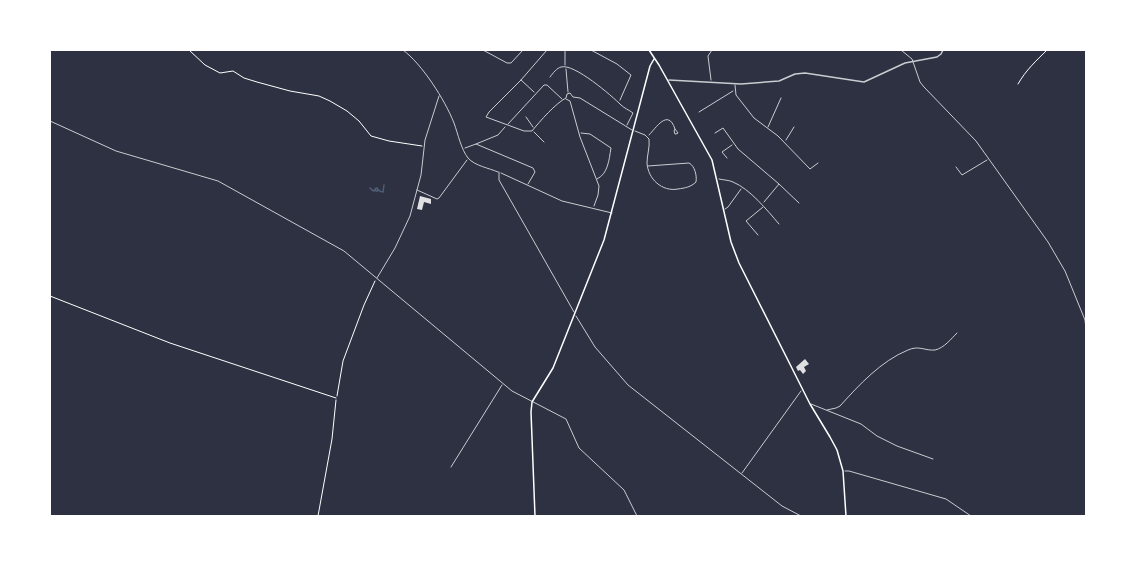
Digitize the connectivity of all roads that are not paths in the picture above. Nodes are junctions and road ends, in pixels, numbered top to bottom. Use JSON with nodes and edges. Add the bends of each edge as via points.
{"nodes":[{"id":1,"x":403,"y":50,"type":"edge"},
{"id":2,"x":483,"y":50,"type":"edge"},
{"id":3,"x":523,"y":50,"type":"edge"},
{"id":4,"x":548,"y":50,"type":"edge"},
{"id":5,"x":565,"y":50,"type":"edge"},
{"id":6,"x":591,"y":50,"type":"edge"},
{"id":7,"x":649,"y":50,"type":"edge"},
{"id":8,"x":711,"y":50,"type":"edge"},
{"id":9,"x":902,"y":50,"type":"edge"},
{"id":10,"x":944,"y":50,"type":"edge"},
{"id":11,"x":655,"y":58,"type":"junction"},
{"id":12,"x":913,"y":61,"type":"junction"},
{"id":13,"x":565,"y":67,"type":"junction"},
{"id":14,"x":550,"y":77,"type":"dead end"},
{"id":15,"x":521,"y":80,"type":"junction"},
{"id":16,"x":668,"y":80,"type":"junction"},
{"id":17,"x":711,"y":82,"type":"junction"},
{"id":18,"x":735,"y":84,"type":"junction"},
{"id":19,"x":735,"y":90,"type":"junction"},
{"id":20,"x":535,"y":93,"type":"junction"},
{"id":21,"x":440,"y":94,"type":"junction"},
{"id":22,"x":568,"y":94,"type":"junction"},
{"id":23,"x":573,"y":97,"type":"junction"},
{"id":24,"x":566,"y":98,"type":"junction"},
{"id":25,"x":781,"y":98,"type":"dead end"},
{"id":26,"x":562,"y":99,"type":"junction"},
{"id":27,"x":570,"y":101,"type":"junction"},
{"id":28,"x":619,"y":102,"type":"junction"},
{"id":29,"x":699,"y":111,"type":"dead end"},
{"id":30,"x":526,"y":117,"type":"dead end"},
{"id":31,"x":50,"y":122,"type":"edge"},
{"id":32,"x":506,"y":126,"type":"junction"},
{"id":33,"x":626,"y":126,"type":"junction"},
{"id":34,"x":794,"y":127,"type":"dead end"},
{"id":35,"x":534,"y":128,"type":"junction"},
{"id":36,"x":675,"y":129,"type":"dead end"},
{"id":37,"x":767,"y":129,"type":"junction"},
{"id":38,"x":532,"y":130,"type":"junction"},
{"id":39,"x":633,"y":130,"type":"junction"},
{"id":40,"x":579,"y":133,"type":"junction"},
{"id":41,"x":715,"y":134,"type":"dead end"},
{"id":42,"x":647,"y":136,"type":"junction"},
{"id":43,"x":544,"y":142,"type":"dead end"},
{"id":44,"x":785,"y":142,"type":"junction"},
{"id":45,"x":476,"y":144,"type":"junction"},
{"id":46,"x":734,"y":144,"type":"junction"},
{"id":47,"x":463,"y":149,"type":"junction"},
{"id":48,"x":727,"y":158,"type":"dead end"},
{"id":49,"x":469,"y":159,"type":"junction"},
{"id":50,"x":989,"y":159,"type":"junction"},
{"id":51,"x":818,"y":163,"type":"dead end"},
{"id":52,"x":648,"y":166,"type":"junction"},
{"id":53,"x":956,"y":167,"type":"dead end"},
{"id":54,"x":500,"y":172,"type":"junction"},
{"id":55,"x":596,"y":179,"type":"junction"},
{"id":56,"x":717,"y":179,"type":"junction"},
{"id":57,"x":779,"y":184,"type":"junction"},
{"id":58,"x":528,"y":186,"type":"junction"},
{"id":59,"x":742,"y":188,"type":"junction"},
{"id":60,"x":417,"y":190,"type":"junction"},
{"id":61,"x":799,"y":203,"type":"dead end"},
{"id":62,"x":762,"y":204,"type":"junction"},
{"id":63,"x":764,"y":206,"type":"junction"},
{"id":64,"x":594,"y":208,"type":"junction"},
{"id":65,"x":723,"y":209,"type":"junction"},
{"id":66,"x":612,"y":213,"type":"junction"},
{"id":67,"x":779,"y":224,"type":"dead end"},
{"id":68,"x":758,"y":235,"type":"dead end"},
{"id":69,"x":376,"y":279,"type":"junction"},
{"id":70,"x":575,"y":314,"type":"junction"},
{"id":71,"x":1086,"y":329,"type":"edge"},
{"id":72,"x":957,"y":333,"type":"dead end"},
{"id":73,"x":503,"y":384,"type":"junction"},
{"id":74,"x":803,"y":390,"type":"junction"},
{"id":75,"x":532,"y":402,"type":"junction"},
{"id":76,"x":810,"y":404,"type":"junction"},
{"id":77,"x":827,"y":410,"type":"junction"},
{"id":78,"x":933,"y":459,"type":"dead end"},
{"id":79,"x":451,"y":467,"type":"dead end"},
{"id":80,"x":843,"y":471,"type":"junction"},
{"id":81,"x":742,"y":474,"type":"junction"},
{"id":82,"x":535,"y":516,"type":"edge"},
{"id":83,"x":637,"y":516,"type":"edge"},
{"id":84,"x":801,"y":516,"type":"edge"},
{"id":85,"x":846,"y":516,"type":"edge"},
{"id":86,"x":970,"y":516,"type":"edge"}],
"edges":[{"from":1,"to":21,"type":"street"},
{"from":2,"to":3,"type":"street","via":[[507,63]]},
{"from":4,"to":15,"type":"street"},
{"from":5,"to":13,"type":"street"},
{"from":6,"to":28,"type":"street","via":[[632,75]]},
{"from":7,"to":11,"type":"main road"},
{"from":8,"to":17,"type":"street"},
{"from":9,"to":12,"type":"street"},
{"from":10,"to":12,"type":"street","via":[[935,58]]},
{"from":11,"to":16,"type":"main road"},
{"from":11,"to":39,"type":"main road"},
{"from":12,"to":18,"type":"street","via":[[864,82],[806,73],[779,81]]},
{"from":12,"to":50,"type":"street","via":[[920,82]]},
{"from":13,"to":14,"type":"street","via":[[558,68]]},
{"from":13,"to":22,"type":"street"},
{"from":13,"to":28,"type":"street"},
{"from":15,"to":20,"type":"street"},
{"from":15,"to":32,"type":"street","via":[[486,117]]},
{"from":16,"to":17,"type":"street"},
{"from":16,"to":56,"type":"main road","via":[[708,150]]},
{"from":17,"to":18,"type":"street"},
{"from":18,"to":19,"type":"street"},
{"from":19,"to":29,"type":"street"},
{"from":19,"to":37,"type":"street","via":[[754,118]]},
{"from":20,"to":26,"type":"street","via":[[546,85]]},
{"from":20,"to":32,"type":"street"},
{"from":21,"to":47,"type":"street"},
{"from":21,"to":60,"type":"street","via":[[424,146]]},
{"from":22,"to":23,"type":"street"},
{"from":22,"to":24,"type":"street"},
{"from":23,"to":27,"type":"street"},
{"from":23,"to":33,"type":"street"},
{"from":24,"to":26,"type":"street"},
{"from":24,"to":27,"type":"street"},
{"from":25,"to":37,"type":"street"},
{"from":26,"to":35,"type":"street"},
{"from":27,"to":40,"type":"street"},
{"from":28,"to":33,"type":"street","via":[[633,113]]},
{"from":30,"to":35,"type":"street"},
{"from":31,"to":69,"type":"street","via":[[116,151],[218,181],[344,251]]},
{"from":32,"to":38,"type":"street"},
{"from":32,"to":45,"type":"street","via":[[498,135]]},
{"from":33,"to":39,"type":"street"},
{"from":34,"to":44,"type":"street"},
{"from":35,"to":38,"type":"street"},
{"from":36,"to":42,"type":"street","via":[[670,122],[663,121]]},
{"from":37,"to":44,"type":"street"},
{"from":38,"to":43,"type":"street"},
{"from":39,"to":42,"type":"street"},
{"from":39,"to":66,"type":"main road"},
{"from":40,"to":55,"type":"street"},
{"from":40,"to":55,"type":"street","via":[[590,134],[611,148],[605,173]]},
{"from":41,"to":46,"type":"street","via":[[723,128]]},
{"from":42,"to":52,"type":"street"},
{"from":44,"to":51,"type":"street","via":[[810,169]]},
{"from":45,"to":47,"type":"street"},
{"from":45,"to":58,"type":"street","via":[[533,168]]},
{"from":46,"to":48,"type":"street","via":[[722,152]]},
{"from":46,"to":57,"type":"street"},
{"from":47,"to":49,"type":"street"},
{"from":49,"to":54,"type":"street"},
{"from":49,"to":60,"type":"street","via":[[439,198]]},
{"from":50,"to":53,"type":"street","via":[[962,175]]},
{"from":50,"to":71,"type":"street","via":[[1065,271]]},
{"from":52,"to":52,"type":"street","via":[[653,178],[664,188],[673,190],[696,182],[692,164]]},
{"from":54,"to":58,"type":"street"},
{"from":54,"to":70,"type":"street","via":[[499,180]]},
{"from":55,"to":64,"type":"street","via":[[599,190]]},
{"from":56,"to":59,"type":"street"},
{"from":56,"to":65,"type":"main road"},
{"from":57,"to":61,"type":"street"},
{"from":57,"to":62,"type":"street"},
{"from":58,"to":64,"type":"street","via":[[562,201]]},
{"from":59,"to":62,"type":"street"},
{"from":59,"to":65,"type":"street"},
{"from":60,"to":69,"type":"street","via":[[407,224]]},
{"from":62,"to":63,"type":"street"},
{"from":63,"to":67,"type":"street"},
{"from":63,"to":68,"type":"street","via":[[746,221]]},
{"from":64,"to":66,"type":"street"},
{"from":65,"to":74,"type":"main road","via":[[739,263]]},
{"from":66,"to":70,"type":"main road"},
{"from":69,"to":73,"type":"street"},
{"from":70,"to":75,"type":"main road","via":[[551,372]]},
{"from":70,"to":81,"type":"street","via":[[595,347],[628,385]]},
{"from":72,"to":77,"type":"street","via":[[937,349],[917,347],[903,352],[864,381],[840,406]]},
{"from":73,"to":75,"type":"street"},
{"from":73,"to":79,"type":"street"},
{"from":74,"to":76,"type":"main road"},
{"from":74,"to":81,"type":"street"},
{"from":75,"to":82,"type":"main road"},
{"from":75,"to":83,"type":"street","via":[[566,419],[579,448],[624,490]]},
{"from":76,"to":77,"type":"street"},
{"from":76,"to":80,"type":"main road","via":[[834,444]]},
{"from":77,"to":78,"type":"street","via":[[861,424],[897,446]]},
{"from":80,"to":85,"type":"main road"},
{"from":80,"to":86,"type":"street","via":[[946,499]]},
{"from":81,"to":84,"type":"street"}]}
